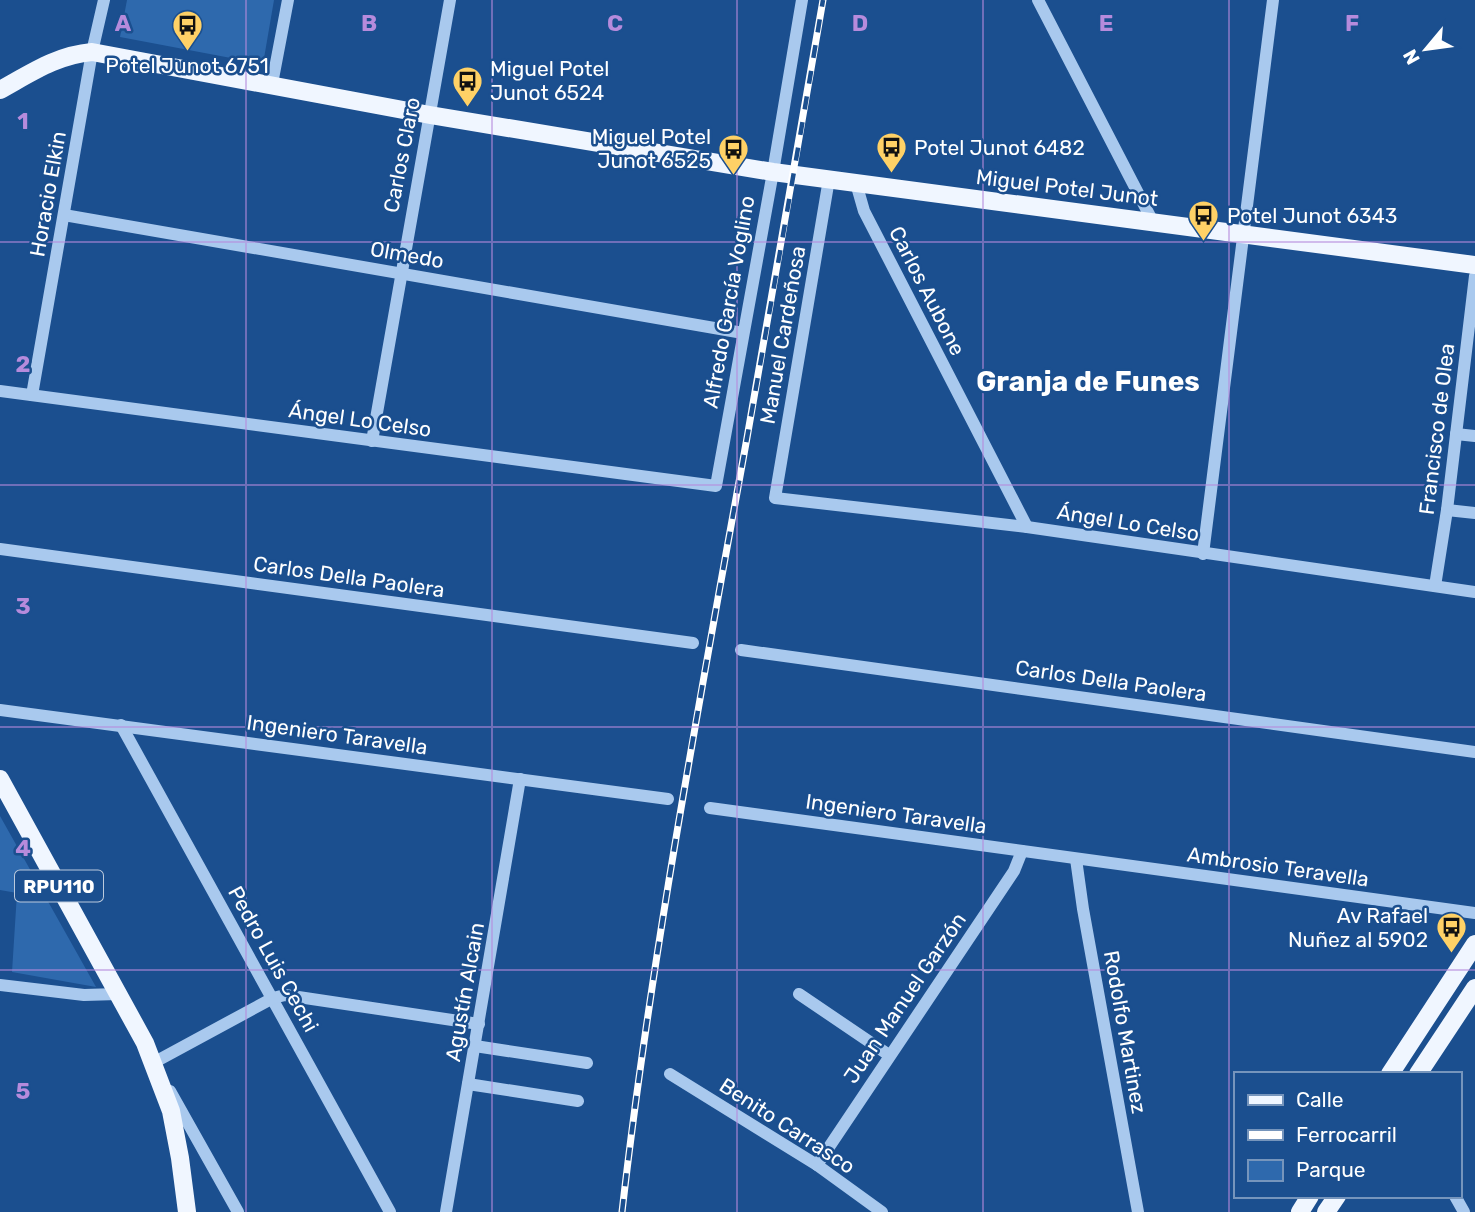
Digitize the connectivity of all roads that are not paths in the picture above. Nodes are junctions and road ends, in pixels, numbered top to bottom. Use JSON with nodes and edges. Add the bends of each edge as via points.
{"nodes":[{"id":1,"x":104,"y":0,"type":"edge"},
{"id":2,"x":288,"y":0,"type":"edge"},
{"id":3,"x":450,"y":0,"type":"edge"},
{"id":4,"x":802,"y":0,"type":"edge"},
{"id":5,"x":1038,"y":0,"type":"edge"},
{"id":6,"x":1273,"y":0,"type":"edge"},
{"id":7,"x":92,"y":52,"type":"junction"},
{"id":8,"x":272,"y":85,"type":"junction"},
{"id":9,"x":0,"y":90,"type":"edge"},
{"id":10,"x":430,"y":115,"type":"junction"},
{"id":11,"x":773,"y":172,"type":"junction"},
{"id":12,"x":829,"y":179,"type":"junction"},
{"id":13,"x":856,"y":183,"type":"junction"},
{"id":14,"x":64,"y":215,"type":"junction"},
{"id":15,"x":1153,"y":222,"type":"junction"},
{"id":16,"x":1245,"y":234,"type":"junction"},
{"id":17,"x":1475,"y":265,"type":"edge"},
{"id":18,"x":400,"y":273,"type":"junction"},
{"id":19,"x":1475,"y":276,"type":"edge"},
{"id":20,"x":743,"y":333,"type":"junction"},
{"id":21,"x":0,"y":391,"type":"edge"},
{"id":22,"x":32,"y":395,"type":"junction"},
{"id":23,"x":1456,"y":434,"type":"junction"},
{"id":24,"x":1475,"y":436,"type":"edge"},
{"id":25,"x":372,"y":441,"type":"junction"},
{"id":26,"x":716,"y":486,"type":"joint"},
{"id":27,"x":775,"y":498,"type":"joint"},
{"id":28,"x":1447,"y":510,"type":"junction"},
{"id":29,"x":1475,"y":513,"type":"edge"},
{"id":30,"x":1027,"y":527,"type":"junction"},
{"id":31,"x":0,"y":549,"type":"edge"},
{"id":32,"x":1203,"y":554,"type":"junction"},
{"id":33,"x":1435,"y":586,"type":"junction"},
{"id":34,"x":1475,"y":592,"type":"edge"},
{"id":35,"x":693,"y":643,"type":"dead end"},
{"id":36,"x":741,"y":650,"type":"dead end"},
{"id":37,"x":0,"y":710,"type":"edge"},
{"id":38,"x":121,"y":725,"type":"junction"},
{"id":39,"x":1475,"y":752,"type":"edge"},
{"id":40,"x":0,"y":779,"type":"edge"},
{"id":41,"x":520,"y":779,"type":"junction"},
{"id":42,"x":668,"y":799,"type":"dead end"},
{"id":43,"x":710,"y":808,"type":"dead end"},
{"id":44,"x":1022,"y":851,"type":"junction"},
{"id":45,"x":1076,"y":859,"type":"junction"},
{"id":46,"x":1475,"y":913,"type":"edge"},
{"id":47,"x":1475,"y":944,"type":"edge"},
{"id":48,"x":0,"y":985,"type":"edge"},
{"id":49,"x":1475,"y":988,"type":"edge"},
{"id":50,"x":118,"y":994,"type":"junction"},
{"id":51,"x":799,"y":994,"type":"dead end"},
{"id":52,"x":273,"y":998,"type":"junction"},
{"id":53,"x":479,"y":1024,"type":"junction"},
{"id":54,"x":475,"y":1046,"type":"junction"},
{"id":55,"x":889,"y":1055,"type":"junction"},
{"id":56,"x":153,"y":1063,"type":"junction"},
{"id":57,"x":587,"y":1063,"type":"dead end"},
{"id":58,"x":1391,"y":1072,"type":"edge"},
{"id":59,"x":1419,"y":1072,"type":"edge"},
{"id":60,"x":670,"y":1074,"type":"dead end"},
{"id":61,"x":468,"y":1084,"type":"junction"},
{"id":62,"x":578,"y":1101,"type":"dead end"},
{"id":63,"x":817,"y":1165,"type":"junction"},
{"id":64,"x":187,"y":1212,"type":"edge"},
{"id":65,"x":238,"y":1212,"type":"edge"},
{"id":66,"x":390,"y":1212,"type":"edge"},
{"id":67,"x":446,"y":1212,"type":"edge"},
{"id":68,"x":882,"y":1212,"type":"edge"},
{"id":69,"x":1139,"y":1212,"type":"edge"}],
"edges":[{"from":1,"to":7,"type":"street","name":"Horacio Elkin"},
{"from":2,"to":8,"type":"street"},
{"from":3,"to":10,"type":"street","name":"Carlos Claro"},
{"from":4,"to":11,"type":"street","name":"Alfredo García Voglino"},
{"from":5,"to":15,"type":"street"},
{"from":6,"to":16,"type":"street"},
{"from":7,"to":8,"type":"main road","name":"Miguel Potel Junot"},
{"from":7,"to":9,"type":"main road","name":"Miguel Potel Junot","via":[[50,61]]},
{"from":7,"to":14,"type":"street","name":"Horacio Elkin"},
{"from":8,"to":10,"type":"main road","name":"Miguel Potel Junot"},
{"from":10,"to":11,"type":"main road","name":"Miguel Potel Junot"},
{"from":10,"to":18,"type":"street","name":"Carlos Claro"},
{"from":11,"to":12,"type":"main road","name":"Miguel Potel Junot"},
{"from":11,"to":20,"type":"street","name":"Alfredo García Voglino"},
{"from":12,"to":13,"type":"main road","name":"Miguel Potel Junot"},
{"from":12,"to":27,"type":"street","name":"Manuel Cardeñosa"},
{"from":13,"to":15,"type":"main road","name":"Miguel Potel Junot"},
{"from":13,"to":30,"type":"street","name":"Carlos Aubone","via":[[864,211]]},
{"from":14,"to":18,"type":"street","name":"Olmedo"},
{"from":14,"to":22,"type":"street","name":"Horacio Elkin"},
{"from":15,"to":16,"type":"main road","name":"Miguel Potel Junot"},
{"from":16,"to":17,"type":"main road","name":"Miguel Potel Junot"},
{"from":16,"to":32,"type":"street"},
{"from":18,"to":20,"type":"street","name":"Olmedo"},
{"from":18,"to":25,"type":"street","name":"Carlos Claro"},
{"from":19,"to":23,"type":"street","name":"Francisco de Olea"},
{"from":20,"to":26,"type":"street","name":"Alfredo García Voglino"},
{"from":21,"to":22,"type":"street","name":"Ángel Lo Celso"},
{"from":22,"to":25,"type":"street","name":"Ángel Lo Celso"},
{"from":23,"to":24,"type":"street"},
{"from":23,"to":28,"type":"street","name":"Francisco de Olea"},
{"from":25,"to":26,"type":"street","name":"Ángel Lo Celso"},
{"from":27,"to":30,"type":"street","name":"Ángel Lo Celso"},
{"from":28,"to":29,"type":"street"},
{"from":28,"to":33,"type":"street","name":"Francisco de Olea"},
{"from":30,"to":32,"type":"street","name":"Ángel Lo Celso"},
{"from":31,"to":35,"type":"street","name":"Carlos Della Paolera"},
{"from":32,"to":33,"type":"street","name":"Ángel Lo Celso"},
{"from":33,"to":34,"type":"street","name":"Ángel Lo Celso"},
{"from":36,"to":39,"type":"street","name":"Carlos Della Paolera"},
{"from":37,"to":38,"type":"street","name":"Ingeniero Taravella"},
{"from":38,"to":41,"type":"street","name":"Ingeniero Taravella"},
{"from":38,"to":52,"type":"street","name":"Pedro Luis Cechi"},
{"from":40,"to":50,"type":"main road","number":"RPU110"},
{"from":41,"to":42,"type":"street","name":"Ingeniero Taravella"},
{"from":41,"to":53,"type":"street","name":"Agustín Alcain"},
{"from":43,"to":44,"type":"street","name":"Ingeniero Taravella"},
{"from":44,"to":45,"type":"street","name":"Ingeniero Taravella"},
{"from":44,"to":55,"type":"street","name":"Juan Manuel Garzón","via":[[1014,871]]},
{"from":45,"to":46,"type":"street","name":"Ambrosio Teravella"},
{"from":45,"to":69,"type":"street","name":"Rodolfo Martinez"},
{"from":47,"to":58,"type":"main road"},
{"from":48,"to":50,"type":"street","via":[[84,995]]},
{"from":49,"to":59,"type":"main road"},
{"from":50,"to":56,"type":"main road","number":"RPU110"},
{"from":51,"to":55,"type":"street"},
{"from":52,"to":53,"type":"street","via":[[294,995]]},
{"from":52,"to":56,"type":"street"},
{"from":52,"to":66,"type":"street","name":"Pedro Luis Cechi"},
{"from":53,"to":54,"type":"street","name":"Agustín Alcain"},
{"from":54,"to":57,"type":"street"},
{"from":54,"to":61,"type":"street","name":"Agustín Alcain"},
{"from":55,"to":63,"type":"street","name":"Juan Manuel Garzón"},
{"from":56,"to":64,"type":"main road","number":"RPU110","via":[[171,1111]]},
{"from":56,"to":65,"type":"street"},
{"from":60,"to":63,"type":"street","name":"Benito Carrasco"},
{"from":61,"to":62,"type":"street"},
{"from":61,"to":67,"type":"street","name":"Agustín Alcain"},
{"from":63,"to":68,"type":"street","name":"Benito Carrasco"}]}
